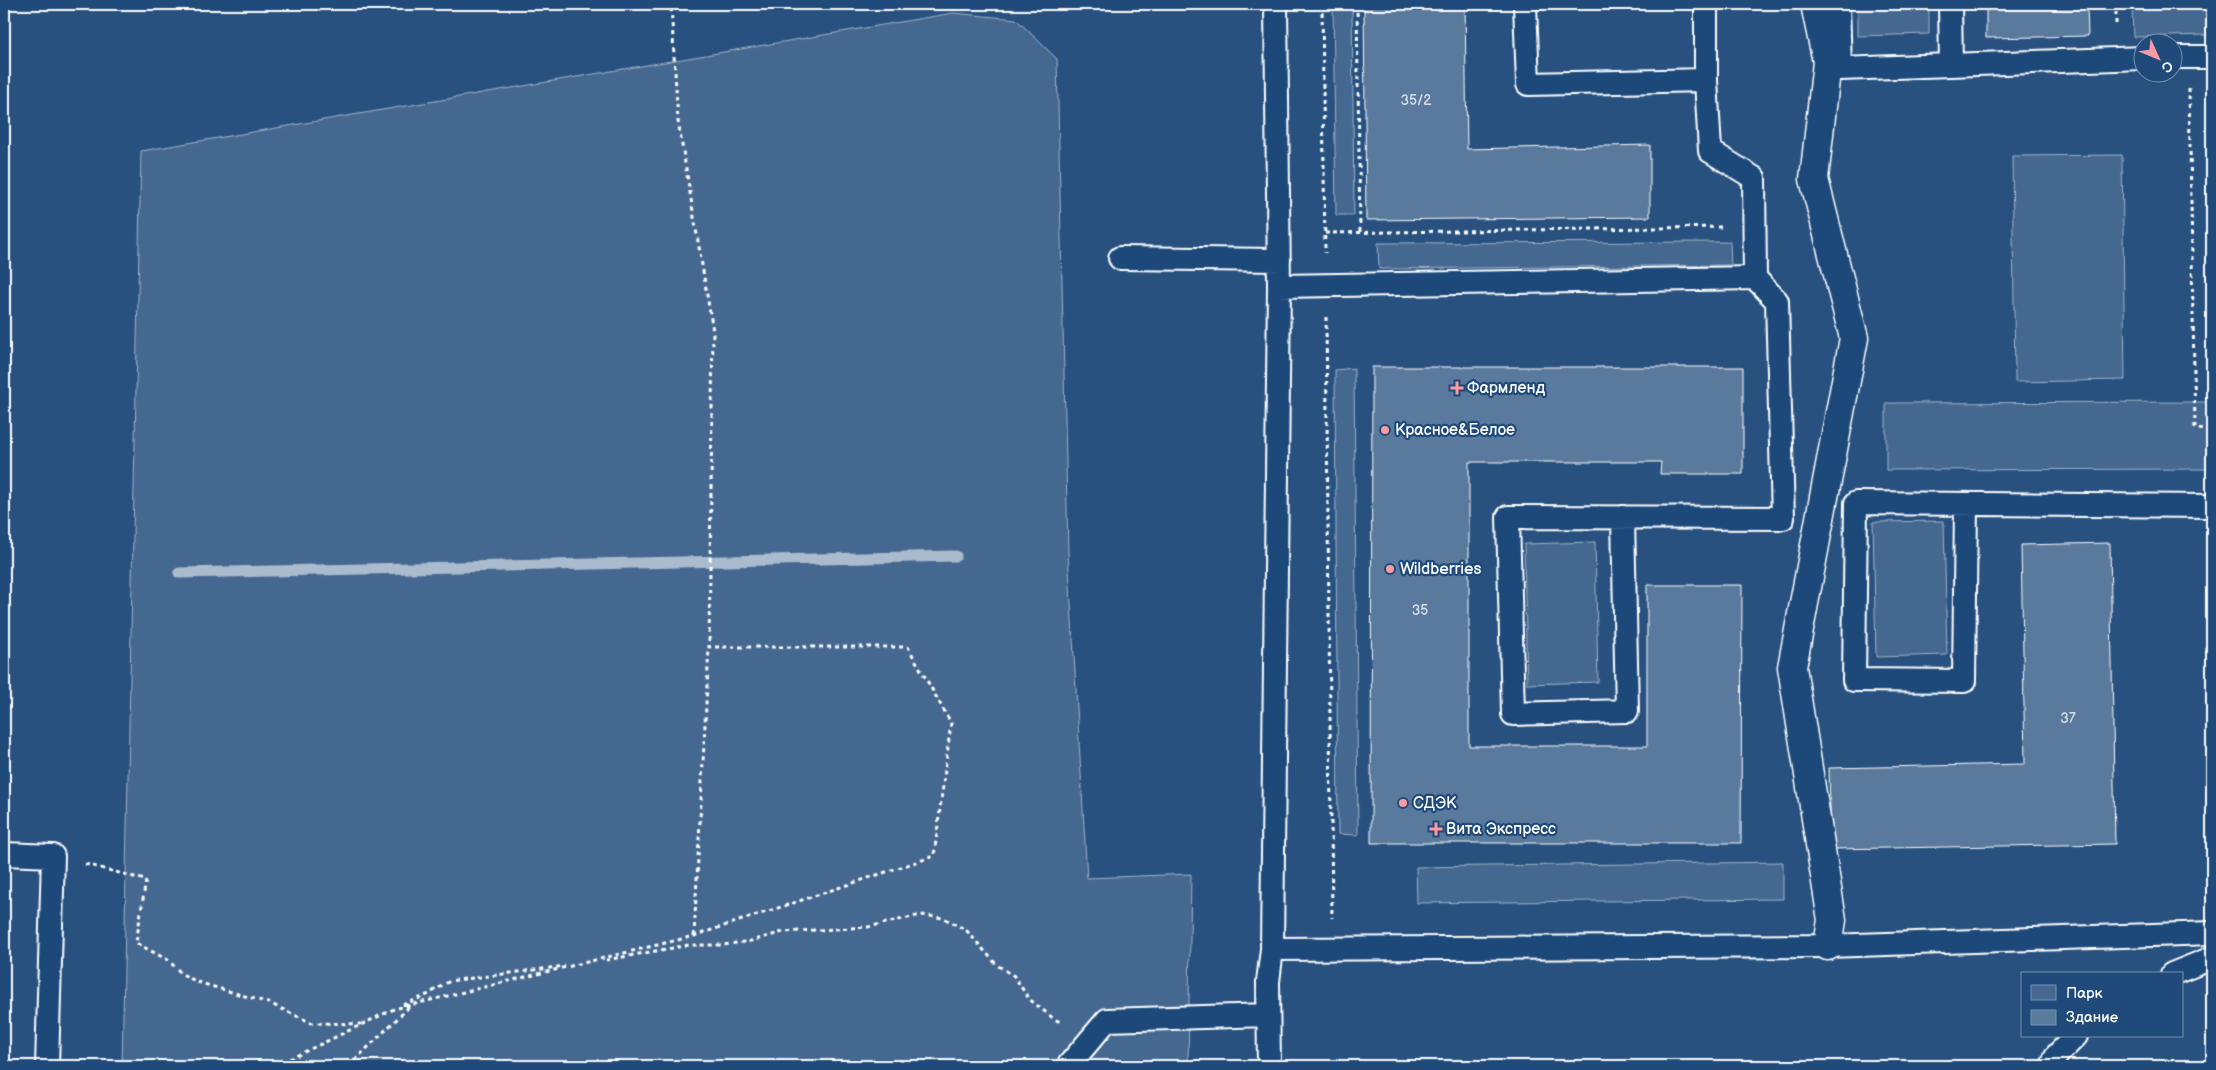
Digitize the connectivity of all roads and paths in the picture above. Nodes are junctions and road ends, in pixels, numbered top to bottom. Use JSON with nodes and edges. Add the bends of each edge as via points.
{"nodes":[{"id":1,"x":675,"y":4,"type":"edge"},
{"id":2,"x":1276,"y":4,"type":"edge"},
{"id":3,"x":1357,"y":4,"type":"edge"},
{"id":4,"x":1524,"y":4,"type":"edge"},
{"id":5,"x":1706,"y":4,"type":"edge"},
{"id":6,"x":1815,"y":4,"type":"edge"},
{"id":7,"x":1838,"y":4,"type":"edge"},
{"id":8,"x":1950,"y":4,"type":"edge"},
{"id":9,"x":2212,"y":56,"type":"edge"},
{"id":10,"x":2184,"y":57,"type":"edge"},
{"id":11,"x":2134,"y":58,"type":"edge"},
{"id":12,"x":1951,"y":65,"type":"junction"},
{"id":13,"x":1706,"y":80,"type":"junction"},
{"id":14,"x":2182,"y":82,"type":"edge"},
{"id":15,"x":1755,"y":226,"type":"junction"},
{"id":16,"x":1325,"y":233,"type":"dead end"},
{"id":17,"x":1360,"y":233,"type":"junction"},
{"id":18,"x":1120,"y":258,"type":"dead end"},
{"id":19,"x":1279,"y":260,"type":"junction"},
{"id":20,"x":1756,"y":278,"type":"junction"},
{"id":21,"x":1279,"y":286,"type":"junction"},
{"id":22,"x":2212,"y":432,"type":"edge"},
{"id":23,"x":1966,"y":504,"type":"junction"},
{"id":24,"x":2212,"y":506,"type":"edge"},
{"id":25,"x":1623,"y":518,"type":"junction"},
{"id":26,"x":710,"y":647,"type":"junction"},
{"id":27,"x":4,"y":854,"type":"edge"},
{"id":28,"x":53,"y":856,"type":"junction"},
{"id":29,"x":2212,"y":933,"type":"edge"},
{"id":30,"x":694,"y":936,"type":"junction"},
{"id":31,"x":1828,"y":946,"type":"junction"},
{"id":32,"x":1272,"y":950,"type":"junction"},
{"id":33,"x":2212,"y":958,"type":"edge"},
{"id":34,"x":2177,"y":972,"type":"edge"},
{"id":35,"x":414,"y":1002,"type":"dead end"},
{"id":36,"x":1268,"y":1015,"type":"junction"},
{"id":37,"x":1107,"y":1020,"type":"junction"},
{"id":38,"x":2074,"y":1038,"type":"edge"},
{"id":39,"x":47,"y":1066,"type":"edge"},
{"id":40,"x":275,"y":1066,"type":"edge"},
{"id":41,"x":349,"y":1066,"type":"edge"},
{"id":42,"x":1068,"y":1066,"type":"edge"},
{"id":43,"x":1269,"y":1066,"type":"edge"},
{"id":44,"x":2052,"y":1066,"type":"edge"}],
"edges":[{"from":1,"to":26,"type":"path","via":[[671,6],[678,121],[713,331]]},
{"from":2,"to":19,"type":"lane"},
{"from":3,"to":17,"type":"path"},
{"from":4,"to":13,"type":"lane","via":[[1528,84]]},
{"from":5,"to":13,"type":"lane"},
{"from":6,"to":31,"type":"street","via":[[1827,62],[1814,179],[1854,338],[1792,667],[1832,920]]},
{"from":7,"to":12,"type":"lane","via":[[1840,69]]},
{"from":8,"to":12,"type":"lane"},
{"from":9,"to":10,"type":"lane"},
{"from":11,"to":12,"type":"lane"},
{"from":13,"to":15,"type":"lane","via":[[1710,151],[1754,178]]},
{"from":14,"to":22,"type":"path","via":[[2195,428]]},
{"from":15,"to":17,"type":"path"},
{"from":15,"to":20,"type":"lane"},
{"from":16,"to":17,"type":"path"},
{"from":18,"to":19,"type":"lane"},
{"from":19,"to":21,"type":"lane"},
{"from":20,"to":21,"type":"lane"},
{"from":20,"to":25,"type":"lane","via":[[1777,301],[1783,518]]},
{"from":21,"to":32,"type":"lane"},
{"from":23,"to":23,"type":"lane","via":[[1964,681],[1854,680],[1856,503]]},
{"from":23,"to":24,"type":"lane"},
{"from":25,"to":25,"type":"lane","via":[[1508,517],[1513,714],[1627,711]]},
{"from":26,"to":30,"type":"path"},
{"from":26,"to":30,"type":"path","via":[[908,647],[951,723],[934,856]]},
{"from":27,"to":28,"type":"lane"},
{"from":28,"to":37,"type":"path","via":[[146,880],[136,943],[168,960],[182,974],[197,982],[270,1002],[312,1023],[363,1024],[450,981],[640,955],[689,945],[751,941],[783,932],[868,927],[921,915],[944,918],[966,930],[1054,1020],[1071,1026]]},
{"from":28,"to":39,"type":"lane"},
{"from":29,"to":31,"type":"lane"},
{"from":30,"to":40,"type":"path","via":[[394,1009]]},
{"from":31,"to":32,"type":"lane"},
{"from":32,"to":36,"type":"lane"},
{"from":33,"to":34,"type":"lane"},
{"from":35,"to":41,"type":"path"},
{"from":36,"to":37,"type":"lane"},
{"from":36,"to":43,"type":"lane"},
{"from":37,"to":42,"type":"lane"},
{"from":38,"to":44,"type":"lane","via":[[2056,1056]]}]}
